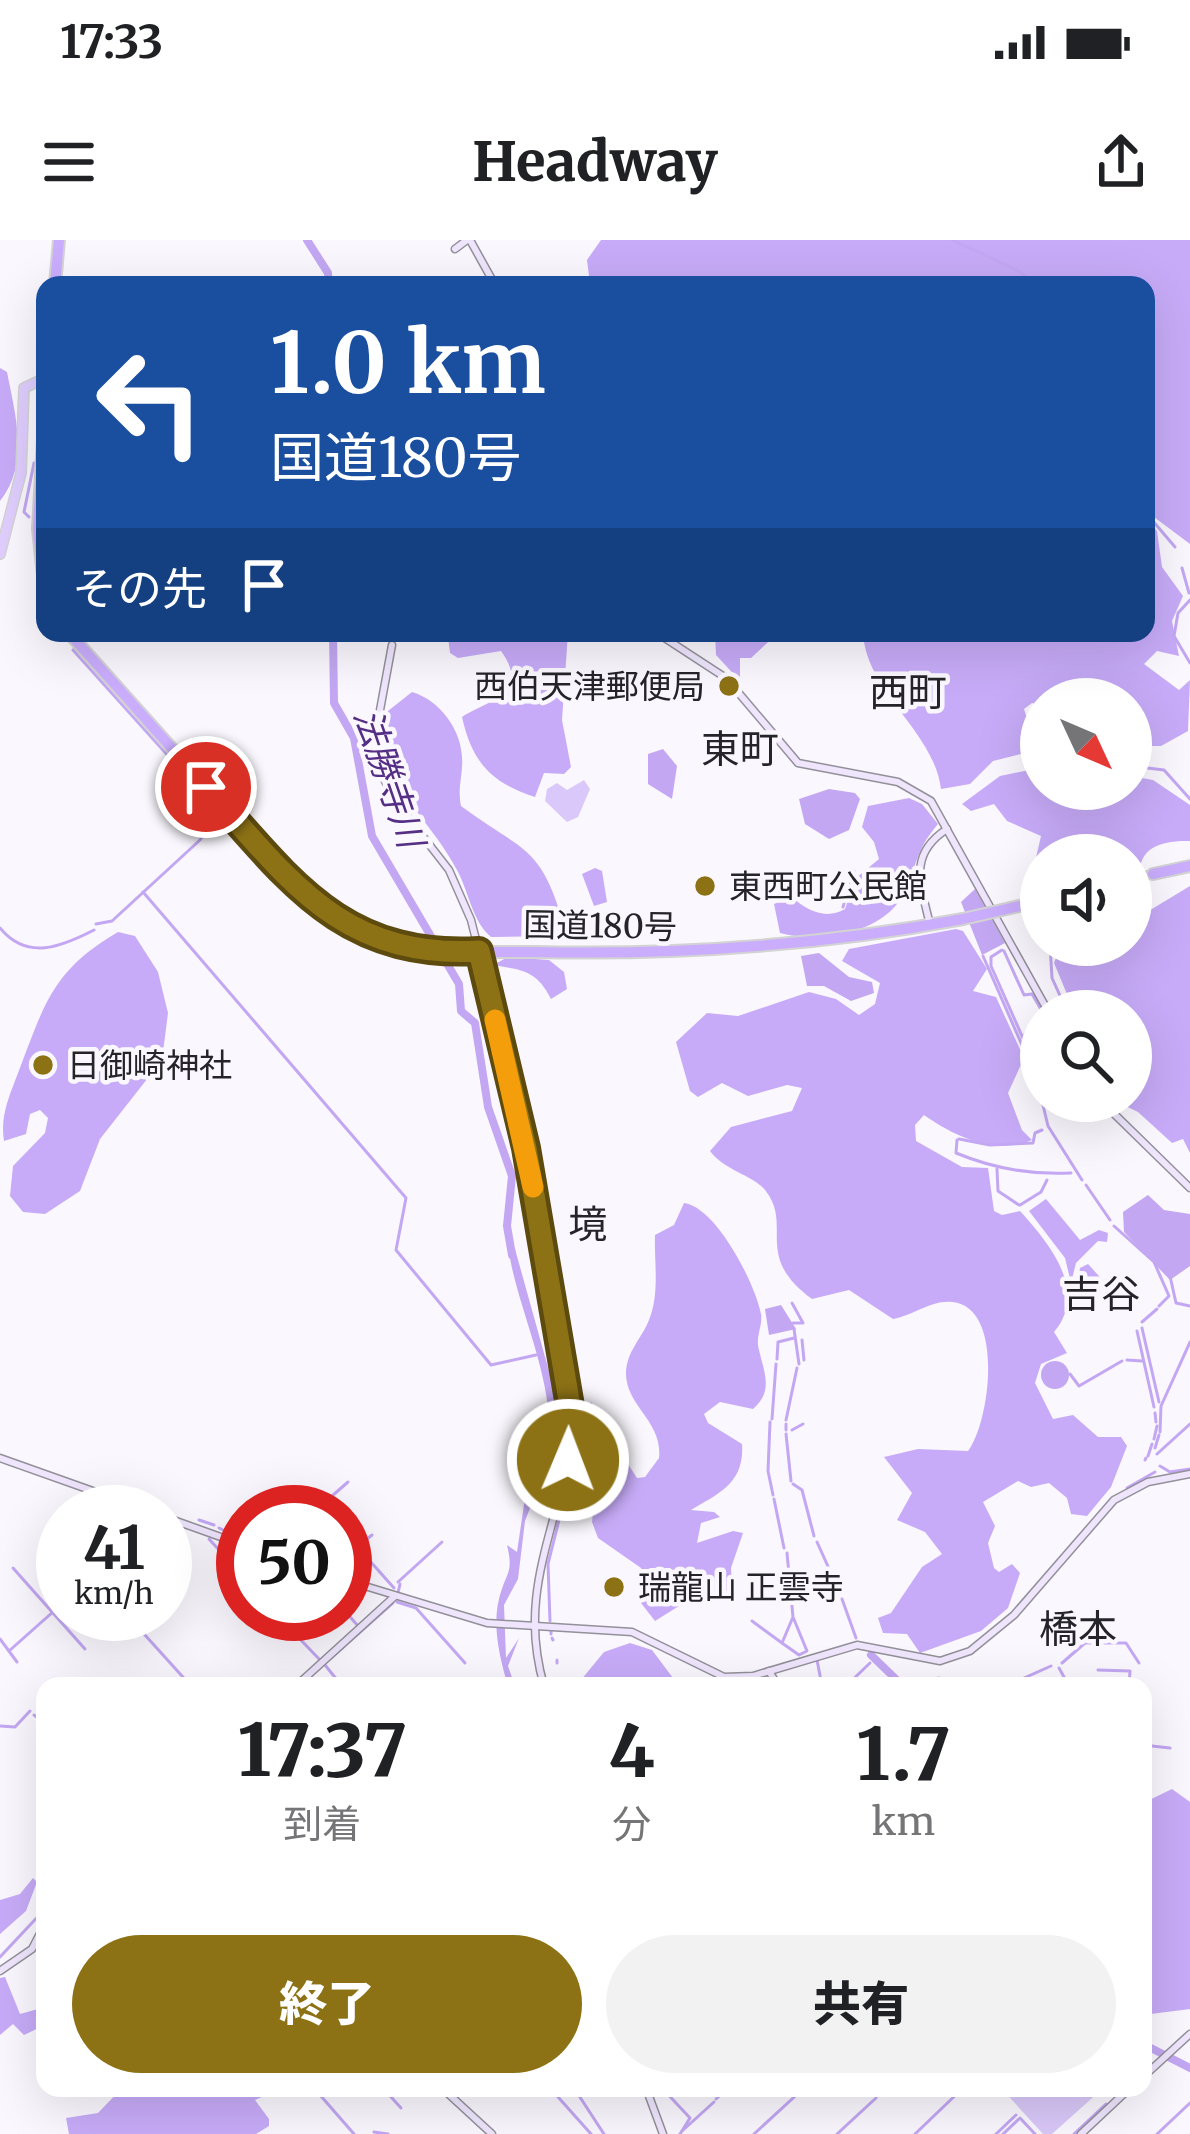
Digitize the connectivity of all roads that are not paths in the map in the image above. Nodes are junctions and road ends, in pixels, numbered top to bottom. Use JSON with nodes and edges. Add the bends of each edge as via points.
{"nodes":[{"id":1,"x":59,"y":240,"type":"edge"},
{"id":2,"x":469,"y":240,"type":"edge"},
{"id":3,"x":455,"y":249,"type":"dead end"},
{"id":4,"x":57,"y":276,"type":"edge"},
{"id":5,"x":490,"y":276,"type":"edge"},
{"id":6,"x":36,"y":382,"type":"edge"},
{"id":7,"x":0,"y":554,"type":"edge"},
{"id":8,"x":77,"y":642,"type":"edge"},
{"id":9,"x":672,"y":642,"type":"edge"},
{"id":10,"x":392,"y":645,"type":"dead end"},
{"id":11,"x":947,"y":829,"type":"junction"},
{"id":12,"x":1190,"y":866,"type":"edge"},
{"id":13,"x":1153,"y":874,"type":"tunnel mouth"},
{"id":14,"x":1020,"y":905,"type":"edge"},
{"id":15,"x":930,"y":925,"type":"junction"},
{"id":16,"x":474,"y":952,"type":"junction"},
{"id":17,"x":1036,"y":990,"type":"edge"},
{"id":18,"x":1123,"y":1122,"type":"edge"},
{"id":19,"x":1190,"y":1188,"type":"edge"},
{"id":20,"x":0,"y":1458,"type":"edge"},
{"id":21,"x":1190,"y":1474,"type":"edge"},
{"id":22,"x":76,"y":1485,"type":"edge"},
{"id":23,"x":372,"y":1589,"type":"edge"},
{"id":24,"x":395,"y":1597,"type":"junction"},
{"id":25,"x":528,"y":1626,"type":"junction"},
{"id":26,"x":770,"y":1671,"type":"junction"},
{"id":27,"x":306,"y":1677,"type":"edge"},
{"id":28,"x":542,"y":1677,"type":"edge"},
{"id":29,"x":773,"y":1677,"type":"edge"},
{"id":30,"x":36,"y":1941,"type":"edge"},
{"id":31,"x":0,"y":1971,"type":"edge"},
{"id":32,"x":1190,"y":2034,"type":"edge"},
{"id":33,"x":1152,"y":2069,"type":"edge"},
{"id":34,"x":452,"y":2097,"type":"edge"},
{"id":35,"x":649,"y":2097,"type":"edge"},
{"id":36,"x":1120,"y":2097,"type":"edge"},
{"id":37,"x":492,"y":2134,"type":"edge"},
{"id":38,"x":663,"y":2134,"type":"edge"},
{"id":39,"x":1081,"y":2134,"type":"edge"}],
"edges":[{"from":1,"to":4,"type":"highway"},
{"from":2,"to":3,"type":"main road"},
{"from":2,"to":5,"type":"main road"},
{"from":6,"to":7,"type":"main road","via":[[24,388],[21,473]]},
{"from":8,"to":16,"type":"highway","name":"国道180号","via":[[302,894],[357,931],[424,950]]},
{"from":9,"to":11,"type":"main road","via":[[716,668],[798,763],[905,784],[931,801]]},
{"from":10,"to":16,"type":"main road","via":[[380,770],[457,885]]},
{"from":11,"to":15,"type":"main road","via":[[919,860]]},
{"from":11,"to":17,"type":"main road"},
{"from":12,"to":13,"type":"highway"},
{"from":14,"to":15,"type":"highway","name":"国道180号","bridge":true},
{"from":15,"to":16,"type":"highway","name":"国道180号","via":[[720,953]]},
{"from":16,"to":25,"type":"main road","via":[[526,1148],[571,1412],[568,1460]]},
{"from":18,"to":19,"type":"main road"},
{"from":20,"to":22,"type":"main road"},
{"from":21,"to":26,"type":"main road","via":[[1148,1482],[1114,1500],[1040,1590],[970,1651],[924,1661],[847,1646]]},
{"from":23,"to":24,"type":"main road"},
{"from":24,"to":25,"type":"main road"},
{"from":24,"to":27,"type":"main road"},
{"from":25,"to":26,"type":"main road","via":[[632,1632],[724,1677]]},
{"from":25,"to":28,"type":"main road"},
{"from":26,"to":29,"type":"main road"},
{"from":30,"to":31,"type":"main road"},
{"from":32,"to":33,"type":"main road"},
{"from":34,"to":37,"type":"main road"},
{"from":35,"to":38,"type":"main road"},
{"from":36,"to":39,"type":"main road"}]}
